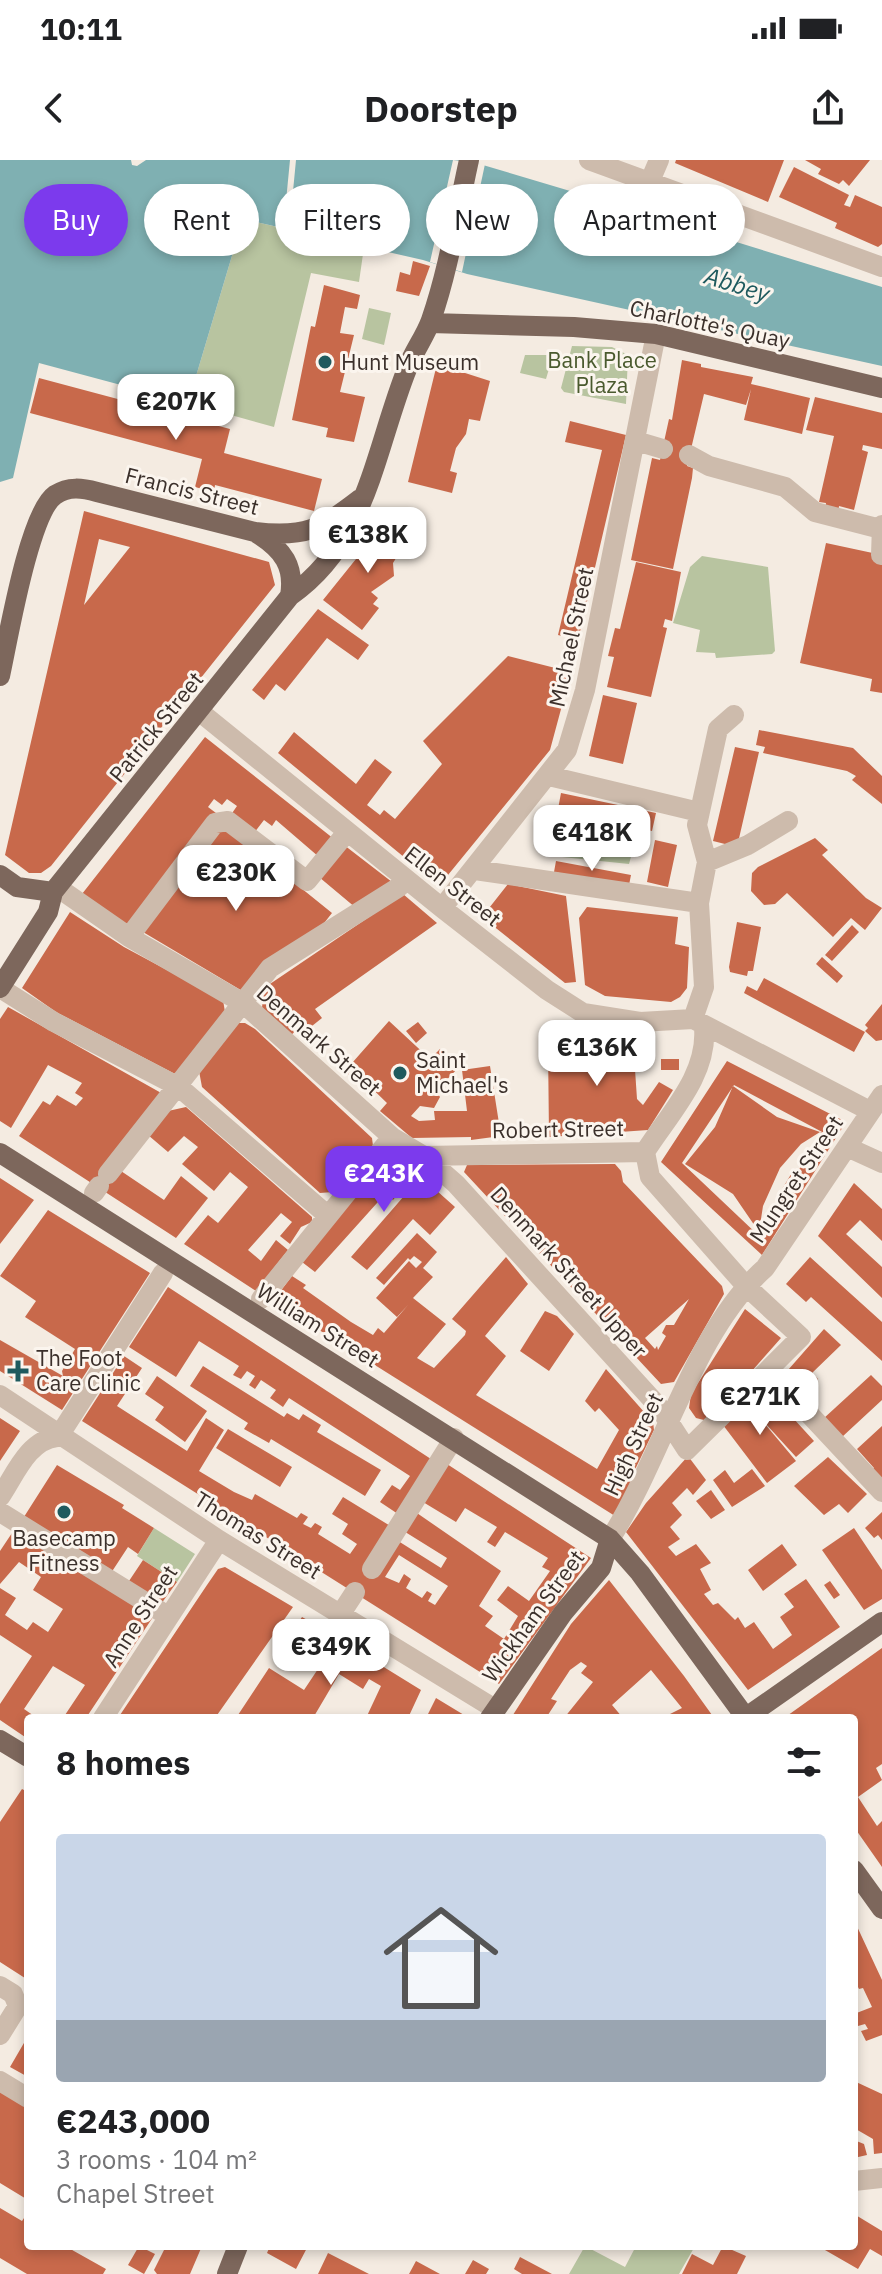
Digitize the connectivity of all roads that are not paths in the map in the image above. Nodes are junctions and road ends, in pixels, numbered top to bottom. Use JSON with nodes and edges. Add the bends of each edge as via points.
{"nodes":[{"id":1,"x":469,"y":160,"type":"edge"},
{"id":2,"x":589,"y":160,"type":"edge"},
{"id":3,"x":659,"y":160,"type":"edge"},
{"id":4,"x":650,"y":181,"type":"junction"},
{"id":5,"x":882,"y":267,"type":"edge"},
{"id":6,"x":430,"y":323,"type":"junction"},
{"id":7,"x":656,"y":334,"type":"junction"},
{"id":8,"x":882,"y":388,"type":"edge"},
{"id":9,"x":636,"y":441,"type":"junction"},
{"id":10,"x":663,"y":449,"type":"dead end"},
{"id":11,"x":689,"y":455,"type":"dead end"},
{"id":12,"x":360,"y":499,"type":"junction"},
{"id":13,"x":882,"y":527,"type":"edge"},
{"id":14,"x":255,"y":532,"type":"junction"},
{"id":15,"x":881,"y":555,"type":"edge"},
{"id":16,"x":290,"y":596,"type":"junction"},
{"id":17,"x":0,"y":676,"type":"edge"},
{"id":18,"x":200,"y":712,"type":"junction"},
{"id":19,"x":734,"y":715,"type":"dead end"},
{"id":20,"x":549,"y":776,"type":"junction"},
{"id":21,"x":699,"y":812,"type":"junction"},
{"id":22,"x":788,"y":821,"type":"dead end"},
{"id":23,"x":347,"y":832,"type":"junction"},
{"id":24,"x":707,"y":862,"type":"junction"},
{"id":25,"x":475,"y":870,"type":"junction"},
{"id":26,"x":0,"y":875,"type":"edge"},
{"id":27,"x":399,"y":887,"type":"dead end"},
{"id":28,"x":55,"y":889,"type":"junction"},
{"id":29,"x":699,"y":903,"type":"junction"},
{"id":30,"x":442,"y":908,"type":"junction"},
{"id":31,"x":129,"y":937,"type":"junction"},
{"id":32,"x":0,"y":988,"type":"edge"},
{"id":33,"x":243,"y":1003,"type":"junction"},
{"id":34,"x":698,"y":1024,"type":"junction"},
{"id":35,"x":179,"y":1087,"type":"junction"},
{"id":36,"x":876,"y":1103,"type":"edge"},
{"id":37,"x":387,"y":1143,"type":"dead end"},
{"id":38,"x":847,"y":1147,"type":"junction"},
{"id":39,"x":645,"y":1152,"type":"junction"},
{"id":40,"x":0,"y":1153,"type":"edge"},
{"id":41,"x":424,"y":1156,"type":"junction"},
{"id":42,"x":882,"y":1163,"type":"edge"},
{"id":43,"x":100,"y":1184,"type":"dead end"},
{"id":44,"x":326,"y":1214,"type":"junction"},
{"id":45,"x":163,"y":1273,"type":"dead end"},
{"id":46,"x":746,"y":1286,"type":"junction"},
{"id":47,"x":261,"y":1299,"type":"dead end"},
{"id":48,"x":768,"y":1370,"type":"junction"},
{"id":49,"x":0,"y":1395,"type":"edge"},
{"id":50,"x":670,"y":1428,"type":"junction"},
{"id":51,"x":60,"y":1432,"type":"junction"},
{"id":52,"x":454,"y":1438,"type":"junction"},
{"id":53,"x":882,"y":1492,"type":"edge"},
{"id":54,"x":0,"y":1497,"type":"edge"},
{"id":55,"x":0,"y":1512,"type":"edge"},
{"id":56,"x":610,"y":1539,"type":"junction"},
{"id":57,"x":219,"y":1540,"type":"junction"},
{"id":58,"x":372,"y":1569,"type":"dead end"},
{"id":59,"x":355,"y":1592,"type":"dead end"},
{"id":60,"x":340,"y":1615,"type":"junction"},
{"id":61,"x":168,"y":1616,"type":"junction"},
{"id":62,"x":882,"y":1622,"type":"edge"},
{"id":63,"x":493,"y":1713,"type":"edge"},
{"id":64,"x":106,"y":1714,"type":"edge"},
{"id":65,"x":743,"y":1714,"type":"edge"},
{"id":66,"x":752,"y":1714,"type":"edge"},
{"id":67,"x":0,"y":1740,"type":"edge"},
{"id":68,"x":24,"y":1755,"type":"edge"},
{"id":69,"x":858,"y":1876,"type":"edge"},
{"id":70,"x":879,"y":1906,"type":"edge"},
{"id":71,"x":6,"y":1990,"type":"edge"},
{"id":72,"x":0,"y":2035,"type":"edge"},
{"id":73,"x":0,"y":2081,"type":"edge"},
{"id":74,"x":24,"y":2096,"type":"edge"},
{"id":75,"x":882,"y":2178,"type":"edge"},
{"id":76,"x":858,"y":2181,"type":"edge"},
{"id":77,"x":236,"y":2250,"type":"edge"},
{"id":78,"x":227,"y":2274,"type":"edge"}],
"edges":[{"from":1,"to":6,"type":"main road","name":"Patrick Street","via":[[447,271]]},
{"from":2,"to":4,"type":"street"},
{"from":3,"to":4,"type":"street"},
{"from":4,"to":5,"type":"street"},
{"from":6,"to":7,"type":"main road","name":"Charlotte's Quay"},
{"from":6,"to":12,"type":"main road","name":"Patrick Street","via":[[406,369],[375,473]]},
{"from":7,"to":8,"type":"main road","name":"Charlotte's Quay"},
{"from":7,"to":9,"type":"street","name":"Michael Street"},
{"from":9,"to":10,"type":"street"},
{"from":9,"to":20,"type":"street","name":"Michael Street","via":[[585,690]]},
{"from":11,"to":13,"type":"street","via":[[709,466],[785,487],[815,512]]},
{"from":12,"to":14,"type":"main road","name":"Francis Street","via":[[311,532]]},
{"from":12,"to":16,"type":"main road","name":"Patrick Street","via":[[351,529],[315,579]]},
{"from":13,"to":15,"type":"street"},
{"from":14,"to":16,"type":"main road","via":[[289,563]]},
{"from":14,"to":17,"type":"main road","name":"Francis Street","via":[[77,487],[53,496],[36,522]]},
{"from":16,"to":18,"type":"main road","name":"Patrick Street"},
{"from":18,"to":23,"type":"street","name":"Ellen Street"},
{"from":18,"to":28,"type":"main road","name":"Patrick Street"},
{"from":19,"to":21,"type":"street","via":[[718,729]]},
{"from":20,"to":21,"type":"street"},
{"from":20,"to":25,"type":"street","name":"Michael Street"},
{"from":21,"to":24,"type":"street","via":[[697,825]]},
{"from":22,"to":24,"type":"street"},
{"from":23,"to":30,"type":"street","name":"Ellen Street"},
{"from":23,"to":31,"type":"street","via":[[307,881],[228,821],[215,823]]},
{"from":24,"to":29,"type":"street"},
{"from":25,"to":29,"type":"street"},
{"from":25,"to":30,"type":"street","name":"Michael Street"},
{"from":26,"to":28,"type":"main road","via":[[17,887]]},
{"from":27,"to":33,"type":"street","via":[[270,968]]},
{"from":28,"to":31,"type":"street","name":"Denmark Street"},
{"from":28,"to":32,"type":"main road","name":"Patrick Street","via":[[47,914]]},
{"from":29,"to":34,"type":"street","via":[[704,987]]},
{"from":30,"to":34,"type":"street","name":"Ellen Street","via":[[583,1013]]},
{"from":31,"to":33,"type":"street","name":"Denmark Street"},
{"from":32,"to":35,"type":"street"},
{"from":33,"to":35,"type":"street"},
{"from":33,"to":41,"type":"street","name":"Denmark Street","via":[[312,1058],[392,1137]]},
{"from":34,"to":36,"type":"street"},
{"from":34,"to":39,"type":"street","via":[[706,1047],[701,1066]]},
{"from":35,"to":43,"type":"street"},
{"from":35,"to":44,"type":"street"},
{"from":36,"to":38,"type":"street","name":"Mungret Street"},
{"from":37,"to":44,"type":"street"},
{"from":38,"to":42,"type":"street"},
{"from":38,"to":46,"type":"street","name":"Mungret Street","via":[[765,1268]]},
{"from":39,"to":41,"type":"street","name":"Robert Street"},
{"from":39,"to":46,"type":"street","via":[[650,1177]]},
{"from":40,"to":52,"type":"main road","name":"William Street"},
{"from":41,"to":50,"type":"street","name":"Denmark Street Upper","via":[[456,1184],[659,1407]]},
{"from":44,"to":47,"type":"street"},
{"from":45,"to":51,"type":"street"},
{"from":46,"to":48,"type":"street","via":[[801,1337]]},
{"from":46,"to":50,"type":"street","name":"High Street","via":[[705,1348]]},
{"from":48,"to":50,"type":"street","via":[[687,1450]]},
{"from":48,"to":53,"type":"street"},
{"from":49,"to":51,"type":"street","name":"Thomas Street"},
{"from":50,"to":56,"type":"street","name":"High Street"},
{"from":51,"to":54,"type":"street","via":[[34,1446]]},
{"from":51,"to":57,"type":"street","name":"Thomas Street"},
{"from":52,"to":56,"type":"main road","name":"William Street"},
{"from":52,"to":58,"type":"street"},
{"from":55,"to":61,"type":"street"},
{"from":56,"to":63,"type":"main road","name":"Wickham Street","via":[[601,1568]]},
{"from":56,"to":65,"type":"main road","name":"William Street"},
{"from":57,"to":60,"type":"street","name":"Thomas Street"},
{"from":57,"to":61,"type":"street","name":"Anne Street"},
{"from":59,"to":60,"type":"street"},
{"from":60,"to":63,"type":"street","name":"Thomas Street"},
{"from":61,"to":64,"type":"street","name":"Anne Street"},
{"from":62,"to":66,"type":"main road"},
{"from":67,"to":68,"type":"main road"},
{"from":69,"to":70,"type":"main road"},
{"from":71,"to":72,"type":"street","via":[[18,2006]]},
{"from":73,"to":74,"type":"street"},
{"from":75,"to":76,"type":"street"},
{"from":77,"to":78,"type":"main road"}]}
